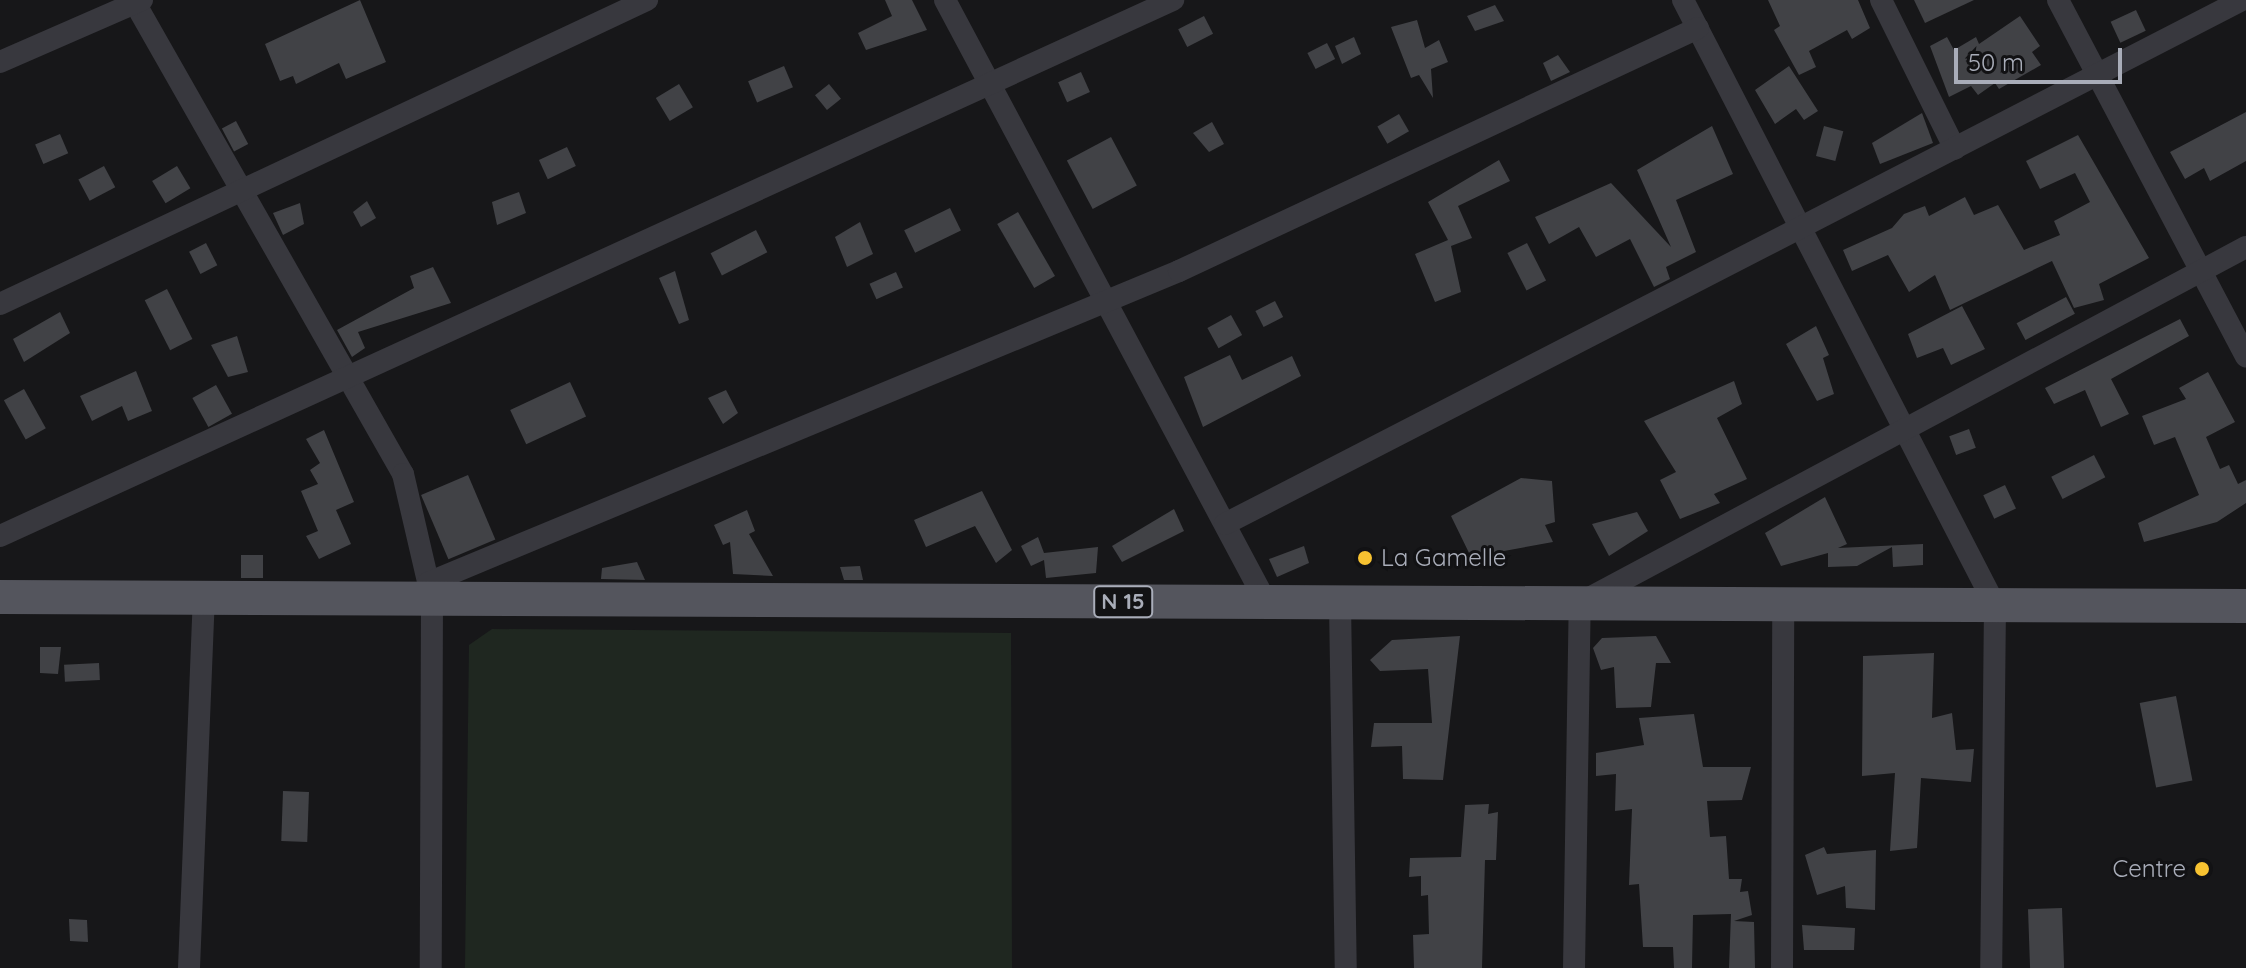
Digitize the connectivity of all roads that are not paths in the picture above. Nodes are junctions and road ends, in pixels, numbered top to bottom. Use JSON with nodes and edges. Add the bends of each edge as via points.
{"nodes":[{"id":1,"x":647,"y":0,"type":"edge"},
{"id":2,"x":945,"y":0,"type":"edge"},
{"id":3,"x":1173,"y":0,"type":"edge"},
{"id":4,"x":1683,"y":0,"type":"edge"},
{"id":5,"x":1881,"y":0,"type":"edge"},
{"id":6,"x":2058,"y":0,"type":"edge"},
{"id":7,"x":2242,"y":0,"type":"edge"},
{"id":8,"x":138,"y":2,"type":"edge"},
{"id":9,"x":1698,"y":28,"type":"junction"},
{"id":10,"x":0,"y":62,"type":"edge"},
{"id":11,"x":2098,"y":74,"type":"junction"},
{"id":12,"x":989,"y":83,"type":"junction"},
{"id":13,"x":1955,"y":149,"type":"junction"},
{"id":14,"x":242,"y":190,"type":"junction"},
{"id":15,"x":1803,"y":227,"type":"junction"},
{"id":16,"x":2246,"y":247,"type":"edge"},
{"id":17,"x":2201,"y":270,"type":"junction"},
{"id":18,"x":1106,"y":303,"type":"junction"},
{"id":19,"x":0,"y":304,"type":"edge"},
{"id":20,"x":2246,"y":356,"type":"edge"},
{"id":21,"x":349,"y":379,"type":"junction"},
{"id":22,"x":1904,"y":425,"type":"junction"},
{"id":23,"x":1225,"y":524,"type":"junction"},
{"id":24,"x":0,"y":536,"type":"edge"},
{"id":25,"x":430,"y":591,"type":"junction"},
{"id":26,"x":0,"y":597,"type":"edge"},
{"id":27,"x":204,"y":598,"type":"junction"},
{"id":28,"x":1266,"y":602,"type":"junction"},
{"id":29,"x":1340,"y":603,"type":"junction"},
{"id":30,"x":1580,"y":603,"type":"junction"},
{"id":31,"x":1783,"y":605,"type":"junction"},
{"id":32,"x":1995,"y":605,"type":"junction"},
{"id":33,"x":2246,"y":606,"type":"edge"},
{"id":34,"x":189,"y":968,"type":"edge"},
{"id":35,"x":431,"y":968,"type":"edge"},
{"id":36,"x":1346,"y":968,"type":"edge"},
{"id":37,"x":1574,"y":968,"type":"edge"},
{"id":38,"x":1782,"y":968,"type":"edge"},
{"id":39,"x":1991,"y":968,"type":"edge"}],
"edges":[{"from":1,"to":14,"type":"street"},
{"from":2,"to":12,"type":"street"},
{"from":3,"to":12,"type":"street"},
{"from":4,"to":9,"type":"street"},
{"from":5,"to":13,"type":"street"},
{"from":6,"to":11,"type":"street"},
{"from":7,"to":11,"type":"street"},
{"from":8,"to":10,"type":"street"},
{"from":8,"to":14,"type":"street"},
{"from":9,"to":15,"type":"street"},
{"from":9,"to":18,"type":"street"},
{"from":11,"to":13,"type":"street"},
{"from":11,"to":17,"type":"street"},
{"from":12,"to":18,"type":"street"},
{"from":12,"to":21,"type":"street"},
{"from":13,"to":15,"type":"street"},
{"from":14,"to":19,"type":"street"},
{"from":14,"to":21,"type":"street"},
{"from":15,"to":22,"type":"street"},
{"from":15,"to":23,"type":"street"},
{"from":16,"to":17,"type":"street"},
{"from":17,"to":20,"type":"street"},
{"from":17,"to":22,"type":"street"},
{"from":18,"to":23,"type":"street"},
{"from":18,"to":25,"type":"street"},
{"from":21,"to":24,"type":"street"},
{"from":21,"to":25,"type":"street","via":[[403,474]]},
{"from":22,"to":30,"type":"street"},
{"from":22,"to":32,"type":"street"},
{"from":23,"to":28,"type":"street"},
{"from":25,"to":27,"type":"main road","number":"N 15"},
{"from":25,"to":28,"type":"main road","number":"N 15"},
{"from":25,"to":35,"type":"street"},
{"from":26,"to":27,"type":"main road","number":"N 15"},
{"from":27,"to":34,"type":"street"},
{"from":28,"to":29,"type":"main road","number":"N 15"},
{"from":29,"to":30,"type":"main road","number":"N 15"},
{"from":29,"to":36,"type":"street"},
{"from":30,"to":31,"type":"main road","number":"N 15"},
{"from":30,"to":37,"type":"street"},
{"from":31,"to":32,"type":"main road","number":"N 15"},
{"from":31,"to":38,"type":"street"},
{"from":32,"to":33,"type":"main road","number":"N 15"},
{"from":32,"to":39,"type":"street"}]}
